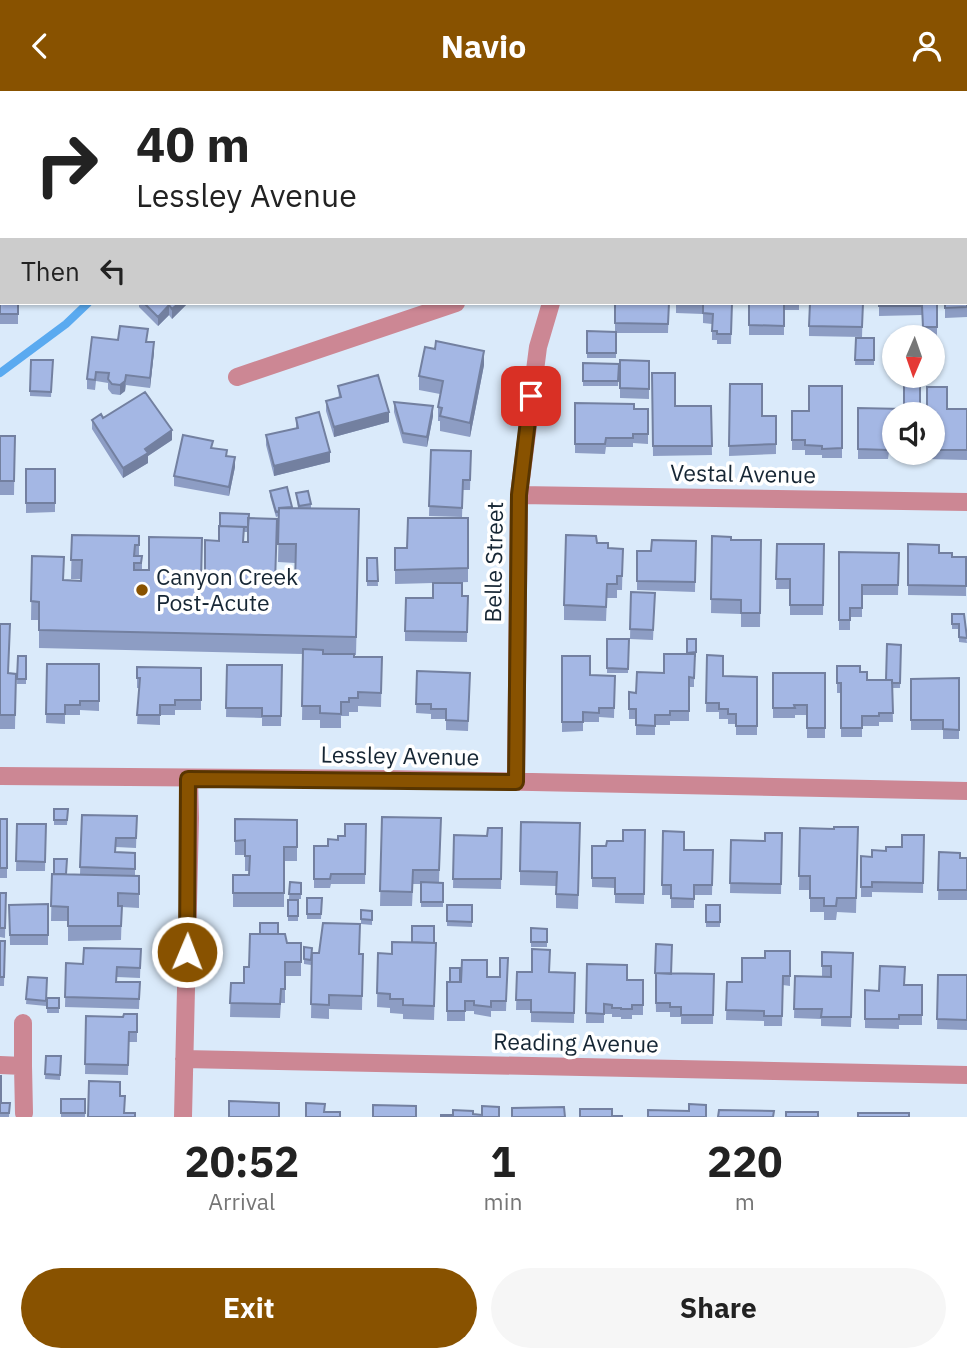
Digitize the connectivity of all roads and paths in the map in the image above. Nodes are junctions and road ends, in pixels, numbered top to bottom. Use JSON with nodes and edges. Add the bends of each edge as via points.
{"nodes":[{"id":1,"x":450,"y":305,"type":"edge"},
{"id":2,"x":550,"y":305,"type":"edge"},
{"id":3,"x":237,"y":377,"type":"dead end"},
{"id":4,"x":519,"y":495,"type":"junction"},
{"id":5,"x":967,"y":502,"type":"edge"},
{"id":6,"x":0,"y":776,"type":"edge"},
{"id":7,"x":188,"y":779,"type":"junction"},
{"id":8,"x":516,"y":782,"type":"junction"},
{"id":9,"x":967,"y":791,"type":"edge"},
{"id":10,"x":23,"y":1023,"type":"dead end"},
{"id":11,"x":184,"y":1059,"type":"junction"},
{"id":12,"x":0,"y":1065,"type":"edge"},
{"id":13,"x":23,"y":1066,"type":"junction"},
{"id":14,"x":967,"y":1075,"type":"edge"},
{"id":15,"x":24,"y":1113,"type":"dead end"},
{"id":16,"x":183,"y":1117,"type":"edge"}],
"edges":[{"from":1,"to":3,"type":"street"},
{"from":2,"to":4,"type":"street","name":"Belle Street","via":[[538,347]]},
{"from":4,"to":5,"type":"street","name":"Vestal Avenue"},
{"from":4,"to":8,"type":"street","name":"Belle Street"},
{"from":6,"to":7,"type":"street","name":"Lessley Avenue"},
{"from":7,"to":8,"type":"street","name":"Lessley Avenue"},
{"from":7,"to":11,"type":"street"},
{"from":8,"to":9,"type":"street","name":"Lessley Avenue"},
{"from":10,"to":13,"type":"street"},
{"from":11,"to":14,"type":"street","name":"Reading Avenue"},
{"from":11,"to":16,"type":"street"},
{"from":12,"to":13,"type":"street"},
{"from":13,"to":15,"type":"street"}]}
